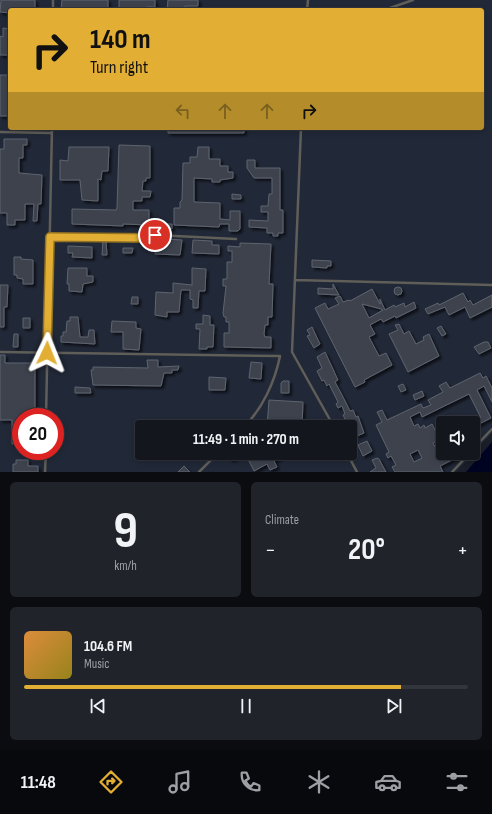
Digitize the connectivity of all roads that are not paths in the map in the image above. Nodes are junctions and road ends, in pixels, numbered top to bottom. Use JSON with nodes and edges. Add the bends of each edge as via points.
{"nodes":[{"id":1,"x":413,"y":0,"type":"edge"},
{"id":2,"x":390,"y":8,"type":"edge"},
{"id":3,"x":301,"y":130,"type":"edge"},
{"id":4,"x":0,"y":132,"type":"edge"},
{"id":5,"x":52,"y":133,"type":"joint"},
{"id":6,"x":50,"y":237,"type":"junction"},
{"id":7,"x":236,"y":239,"type":"dead end"},
{"id":8,"x":295,"y":280,"type":"junction"},
{"id":9,"x":492,"y":285,"type":"edge"},
{"id":10,"x":0,"y":352,"type":"edge"},
{"id":11,"x":47,"y":353,"type":"junction"},
{"id":12,"x":46,"y":408,"type":"edge"},
{"id":13,"x":252,"y":420,"type":"edge"},
{"id":14,"x":330,"y":420,"type":"edge"},
{"id":15,"x":492,"y":429,"type":"edge"},
{"id":16,"x":480,"y":442,"type":"edge"},
{"id":17,"x":46,"y":460,"type":"edge"},
{"id":18,"x":211,"y":460,"type":"edge"},
{"id":19,"x":351,"y":460,"type":"edge"},
{"id":20,"x":463,"y":460,"type":"edge"},
{"id":21,"x":46,"y":472,"type":"edge"},
{"id":22,"x":199,"y":472,"type":"edge"},
{"id":23,"x":357,"y":472,"type":"edge"},
{"id":24,"x":452,"y":472,"type":"edge"}],
"edges":[{"from":1,"to":2,"type":"lane"},
{"from":3,"to":8,"type":"lane"},
{"from":4,"to":5,"type":"lane"},
{"from":5,"to":6,"type":"lane"},
{"from":6,"to":7,"type":"lane","via":[[150,238],[155,235]]},
{"from":6,"to":11,"type":"lane"},
{"from":8,"to":9,"type":"lane"},
{"from":8,"to":14,"type":"lane","via":[[292,352]]},
{"from":10,"to":11,"type":"lane"},
{"from":11,"to":12,"type":"lane"},
{"from":11,"to":13,"type":"lane","via":[[280,356],[276,376]]},
{"from":15,"to":16,"type":"lane"},
{"from":17,"to":21,"type":"lane"},
{"from":18,"to":22,"type":"lane"},
{"from":19,"to":23,"type":"lane"},
{"from":20,"to":24,"type":"lane"}]}
